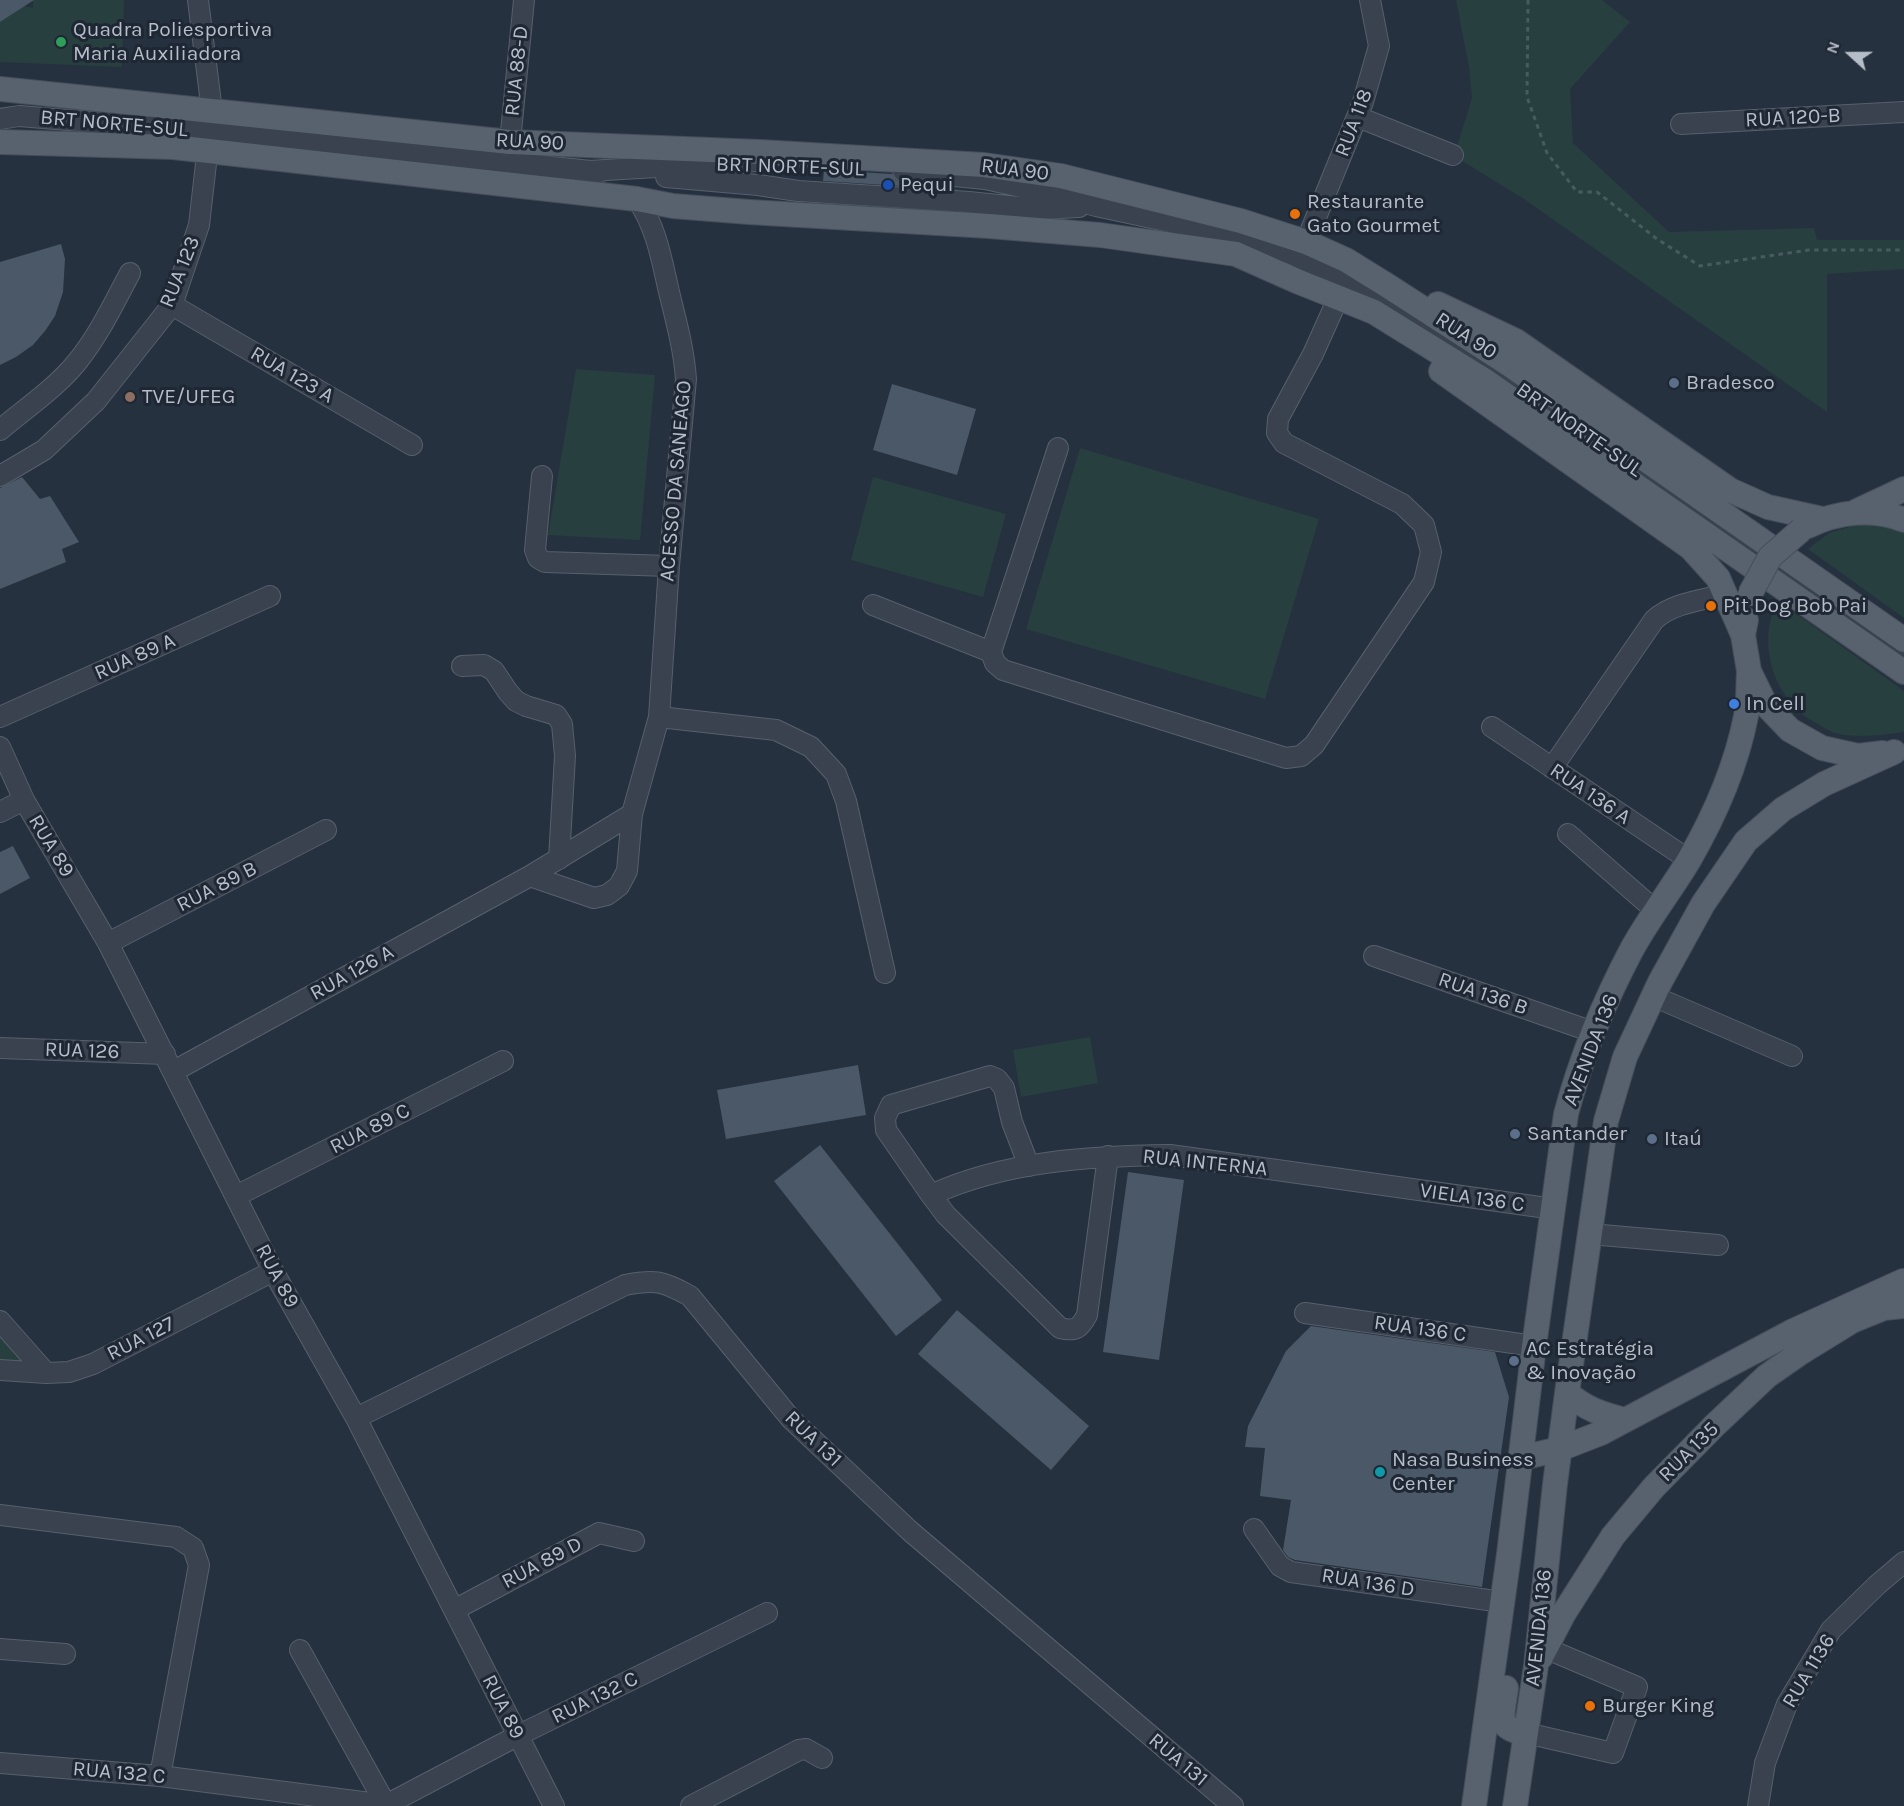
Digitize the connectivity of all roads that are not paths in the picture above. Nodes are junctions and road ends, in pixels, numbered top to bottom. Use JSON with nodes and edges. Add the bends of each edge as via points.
{"nodes":[{"id":1,"x":198,"y":0,"type":"edge"},
{"id":2,"x":524,"y":0,"type":"edge"},
{"id":3,"x":1370,"y":0,"type":"edge"},
{"id":4,"x":0,"y":89,"type":"edge"},
{"id":5,"x":0,"y":110,"type":"edge"},
{"id":6,"x":1904,"y":112,"type":"edge"},
{"id":7,"x":10,"y":117,"type":"edge"},
{"id":8,"x":1358,"y":117,"type":"junction"},
{"id":9,"x":1681,"y":124,"type":"dead end"},
{"id":10,"x":214,"y":132,"type":"junction"},
{"id":11,"x":0,"y":142,"type":"edge"},
{"id":12,"x":510,"y":142,"type":"junction"},
{"id":13,"x":1453,"y":155,"type":"dead end"},
{"id":14,"x":589,"y":171,"type":"junction"},
{"id":15,"x":636,"y":199,"type":"junction"},
{"id":16,"x":673,"y":206,"type":"junction"},
{"id":17,"x":1096,"y":206,"type":"junction"},
{"id":18,"x":1306,"y":242,"type":"junction"},
{"id":19,"x":659,"y":247,"type":"junction"},
{"id":20,"x":1346,"y":260,"type":"junction"},
{"id":21,"x":130,"y":273,"type":"dead end"},
{"id":22,"x":1299,"y":282,"type":"junction"},
{"id":23,"x":172,"y":305,"type":"junction"},
{"id":24,"x":1335,"y":305,"type":"junction"},
{"id":25,"x":0,"y":430,"type":"edge"},
{"id":26,"x":412,"y":445,"type":"dead end"},
{"id":27,"x":1058,"y":448,"type":"dead end"},
{"id":28,"x":3,"y":468,"type":"edge"},
{"id":29,"x":542,"y":476,"type":"dead end"},
{"id":30,"x":1904,"y":489,"type":"edge"},
{"id":31,"x":1857,"y":512,"type":"junction"},
{"id":32,"x":1822,"y":519,"type":"junction"},
{"id":33,"x":1904,"y":520,"type":"edge"},
{"id":34,"x":669,"y":566,"type":"junction"},
{"id":35,"x":1726,"y":594,"type":"junction"},
{"id":36,"x":270,"y":596,"type":"dead end"},
{"id":37,"x":873,"y":605,"type":"dead end"},
{"id":38,"x":1743,"y":635,"type":"junction"},
{"id":39,"x":1904,"y":640,"type":"edge"},
{"id":40,"x":991,"y":652,"type":"junction"},
{"id":41,"x":1904,"y":656,"type":"edge"},
{"id":42,"x":462,"y":666,"type":"dead end"},
{"id":43,"x":1749,"y":671,"type":"junction"},
{"id":44,"x":1904,"y":672,"type":"edge"},
{"id":45,"x":0,"y":717,"type":"edge"},
{"id":46,"x":659,"y":717,"type":"junction"},
{"id":47,"x":1492,"y":727,"type":"dead end"},
{"id":48,"x":0,"y":747,"type":"edge"},
{"id":49,"x":1899,"y":751,"type":"edge"},
{"id":50,"x":1552,"y":768,"type":"junction"},
{"id":51,"x":24,"y":800,"type":"junction"},
{"id":52,"x":0,"y":812,"type":"edge"},
{"id":53,"x":632,"y":814,"type":"junction"},
{"id":54,"x":326,"y":830,"type":"dead end"},
{"id":55,"x":1568,"y":834,"type":"dead end"},
{"id":56,"x":559,"y":859,"type":"junction"},
{"id":57,"x":1689,"y":860,"type":"junction"},
{"id":58,"x":530,"y":876,"type":"junction"},
{"id":59,"x":1656,"y":911,"type":"junction"},
{"id":60,"x":108,"y":943,"type":"junction"},
{"id":61,"x":1374,"y":956,"type":"dead end"},
{"id":62,"x":885,"y":973,"type":"dead end"},
{"id":63,"x":1653,"y":996,"type":"junction"},
{"id":64,"x":1593,"y":1032,"type":"junction"},
{"id":65,"x":0,"y":1048,"type":"edge"},
{"id":66,"x":1792,"y":1056,"type":"dead end"},
{"id":67,"x":503,"y":1061,"type":"dead end"},
{"id":68,"x":169,"y":1062,"type":"junction"},
{"id":69,"x":1108,"y":1156,"type":"junction"},
{"id":70,"x":1029,"y":1166,"type":"junction"},
{"id":71,"x":1391,"y":1187,"type":"joint"},
{"id":72,"x":931,"y":1195,"type":"junction"},
{"id":73,"x":236,"y":1196,"type":"junction"},
{"id":74,"x":1554,"y":1209,"type":"junction"},
{"id":75,"x":1590,"y":1234,"type":"junction"},
{"id":76,"x":1718,"y":1245,"type":"dead end"},
{"id":77,"x":273,"y":1271,"type":"junction"},
{"id":78,"x":1904,"y":1281,"type":"edge"},
{"id":79,"x":1904,"y":1304,"type":"edge"},
{"id":80,"x":1305,"y":1313,"type":"dead end"},
{"id":81,"x":0,"y":1321,"type":"edge"},
{"id":82,"x":1534,"y":1346,"type":"junction"},
{"id":83,"x":0,"y":1370,"type":"edge"},
{"id":84,"x":46,"y":1373,"type":"junction"},
{"id":85,"x":1567,"y":1393,"type":"junction"},
{"id":86,"x":356,"y":1418,"type":"junction"},
{"id":87,"x":1625,"y":1420,"type":"junction"},
{"id":88,"x":1560,"y":1449,"type":"junction"},
{"id":89,"x":1521,"y":1458,"type":"junction"},
{"id":90,"x":0,"y":1515,"type":"edge"},
{"id":91,"x":1254,"y":1529,"type":"dead end"},
{"id":92,"x":634,"y":1540,"type":"dead end"},
{"id":93,"x":1509,"y":1554,"type":"junction"},
{"id":94,"x":1904,"y":1562,"type":"edge"},
{"id":95,"x":1502,"y":1602,"type":"junction"},
{"id":96,"x":454,"y":1610,"type":"junction"},
{"id":97,"x":767,"y":1613,"type":"dead end"},
{"id":98,"x":0,"y":1649,"type":"edge"},
{"id":99,"x":300,"y":1650,"type":"dead end"},
{"id":100,"x":1540,"y":1653,"type":"junction"},
{"id":101,"x":65,"y":1654,"type":"dead end"},
{"id":102,"x":1526,"y":1733,"type":"junction"},
{"id":103,"x":518,"y":1736,"type":"junction"},
{"id":104,"x":822,"y":1758,"type":"dead end"},
{"id":105,"x":0,"y":1763,"type":"edge"},
{"id":106,"x":160,"y":1776,"type":"junction"},
{"id":107,"x":386,"y":1804,"type":"junction"},
{"id":108,"x":554,"y":1806,"type":"edge"},
{"id":109,"x":691,"y":1806,"type":"edge"},
{"id":110,"x":1233,"y":1806,"type":"edge"},
{"id":111,"x":1474,"y":1806,"type":"edge"},
{"id":112,"x":1515,"y":1806,"type":"edge"},
{"id":113,"x":1758,"y":1806,"type":"edge"}],
"edges":[{"from":1,"to":10,"type":"street","name":"RUA 123"},
{"from":2,"to":12,"type":"street","name":"RUA 88-D"},
{"from":3,"to":8,"type":"street","name":"RUA 118","via":[[1379,46]]},
{"from":4,"to":10,"type":"main road","name":"RUA 90"},
{"from":5,"to":7,"type":"street","name":"BRT NORTE-SUL"},
{"from":6,"to":9,"type":"street","name":"RUA 120-B"},
{"from":7,"to":10,"type":"street","name":"BRT NORTE-SUL"},
{"from":8,"to":13,"type":"street"},
{"from":8,"to":18,"type":"street","name":"RUA 118"},
{"from":10,"to":11,"type":"main road","name":"RUA 90","via":[[173,147]]},
{"from":10,"to":12,"type":"main road","name":"RUA 90"},
{"from":10,"to":14,"type":"street","name":"BRT NORTE-SUL"},
{"from":10,"to":15,"type":"main road","name":"RUA 90"},
{"from":10,"to":23,"type":"street","name":"RUA 123","via":[[199,225]]},
{"from":12,"to":18,"type":"main road","name":"RUA 90","via":[[984,165],[1061,176],[1241,221]]},
{"from":14,"to":17,"type":"street","name":"BRT NORTE-SUL","via":[[1038,209]]},
{"from":14,"to":17,"type":"street","name":"BRT NORTE-SUL","via":[[760,161],[892,170],[985,179]]},
{"from":15,"to":16,"type":"main road","name":"RUA 90"},
{"from":15,"to":19,"type":"street","name":"ACESSO DA SANEAGO","via":[[646,212]]},
{"from":16,"to":19,"type":"street","name":"ACESSO DA SANEAGO","via":[[666,212]]},
{"from":16,"to":22,"type":"main road","name":"RUA 90","via":[[1100,235],[1236,254]]},
{"from":17,"to":41,"type":"street","name":"BRT NORTE-SUL","via":[[1240,237],[1294,255],[1379,299],[1489,367]]},
{"from":18,"to":20,"type":"main road","name":"RUA 90"},
{"from":19,"to":34,"type":"street","name":"ACESSO DA SANEAGO","via":[[686,379]]},
{"from":20,"to":32,"type":"main road","via":[[1516,341],[1730,490],[1768,507]]},
{"from":20,"to":39,"type":"main road","name":"RUA 90","via":[[1507,363]]},
{"from":21,"to":25,"type":"street","via":[[76,363]]},
{"from":22,"to":24,"type":"main road"},
{"from":22,"to":44,"type":"main road","name":"RUA 90","via":[[1374,312],[1487,382]]},
{"from":23,"to":26,"type":"street","name":"RUA 123 A"},
{"from":23,"to":28,"type":"street","name":"RUA 123","via":[[96,401],[44,450]]},
{"from":24,"to":35,"type":"main road","via":[[1440,370],[1691,548],[1718,578]]},
{"from":24,"to":40,"type":"street","via":[[1278,418],[1277,433],[1284,443],[1402,504],[1424,525],[1431,552],[1424,582],[1314,745],[1301,756],[1286,758],[1003,670]]},
{"from":27,"to":40,"type":"street"},
{"from":29,"to":34,"type":"street","via":[[535,550],[538,558],[545,562]]},
{"from":30,"to":31,"type":"main road"},
{"from":31,"to":32,"type":"main road"},
{"from":31,"to":33,"type":"main road"},
{"from":32,"to":38,"type":"main road","bridge":true,"via":[[1801,530],[1770,557],[1750,594]]},
{"from":34,"to":46,"type":"street","name":"ACESSO DA SANEAGO"},
{"from":35,"to":38,"type":"main road"},
{"from":35,"to":50,"type":"street","via":[[1674,607],[1654,620]]},
{"from":36,"to":45,"type":"street","name":"RUA 89 A"},
{"from":37,"to":40,"type":"street"},
{"from":38,"to":43,"type":"main road"},
{"from":42,"to":56,"type":"street","via":[[484,665],[494,671],[516,701],[556,715],[562,724],[565,756]]},
{"from":43,"to":49,"type":"main road","via":[[1765,704],[1790,730],[1814,744],[1858,756]]},
{"from":43,"to":57,"type":"main road","name":"AVENIDA 136","via":[[1747,714],[1736,755],[1720,800]]},
{"from":46,"to":53,"type":"street","name":"ACESSO DA SANEAGO"},
{"from":46,"to":62,"type":"street","via":[[776,730],[811,747],[836,774],[846,801]]},
{"from":47,"to":50,"type":"street","name":"RUA 136 A"},
{"from":48,"to":51,"type":"street","name":"RUA 89"},
{"from":49,"to":63,"type":"main road","name":"AVENIDA 136","via":[[1824,784],[1783,809],[1746,841],[1703,904]]},
{"from":50,"to":57,"type":"street","name":"RUA 136 A"},
{"from":51,"to":52,"type":"street"},
{"from":51,"to":60,"type":"street","name":"RUA 89"},
{"from":53,"to":56,"type":"street"},
{"from":53,"to":58,"type":"street","name":"ACESSO DA SANEAGO","via":[[627,871],[619,886],[607,895],[594,898]]},
{"from":54,"to":60,"type":"street","name":"RUA 89 B"},
{"from":55,"to":59,"type":"street"},
{"from":56,"to":58,"type":"street"},
{"from":57,"to":59,"type":"main road","name":"AVENIDA 136"},
{"from":58,"to":68,"type":"street","name":"RUA 126 A"},
{"from":59,"to":64,"type":"main road","name":"AVENIDA 136","via":[[1633,948]]},
{"from":60,"to":68,"type":"street","name":"RUA 89"},
{"from":61,"to":64,"type":"street","name":"RUA 136 B"},
{"from":63,"to":66,"type":"street"},
{"from":63,"to":75,"type":"main road","name":"AVENIDA 136","via":[[1625,1057],[1606,1120]]},
{"from":64,"to":74,"type":"main road","name":"AVENIDA 136","via":[[1566,1114]]},
{"from":65,"to":68,"type":"street","name":"RUA 126"},
{"from":67,"to":73,"type":"street","name":"RUA 89 C"},
{"from":68,"to":73,"type":"street","name":"RUA 89"},
{"from":69,"to":70,"type":"street","name":"RUA INTERNA"},
{"from":69,"to":71,"type":"street","name":"RUA INTERNA","via":[[1170,1155]]},
{"from":69,"to":72,"type":"street","via":[[1087,1315],[1081,1326],[1071,1330],[1060,1328],[946,1215]]},
{"from":70,"to":72,"type":"street","name":"RUA INTERNA","via":[[958,1183]]},
{"from":70,"to":72,"type":"street","via":[[998,1079],[990,1076],[891,1105],[885,1118],[886,1130]]},
{"from":71,"to":74,"type":"street","name":"VIELA 136 C"},
{"from":73,"to":77,"type":"street","name":"RUA 89"},
{"from":74,"to":82,"type":"main road","name":"AVENIDA 136"},
{"from":75,"to":76,"type":"street"},
{"from":75,"to":85,"type":"main road","name":"AVENIDA 136"},
{"from":77,"to":84,"type":"street","name":"RUA 127","via":[[93,1364]]},
{"from":77,"to":86,"type":"street","name":"RUA 89"},
{"from":78,"to":79,"type":"main road"},
{"from":78,"to":87,"type":"main road","via":[[1793,1331]]},
{"from":79,"to":100,"type":"main road","name":"RUA 135","via":[[1852,1321],[1767,1376],[1724,1416],[1654,1487],[1613,1536]]},
{"from":80,"to":82,"type":"street","name":"RUA 136 C"},
{"from":81,"to":84,"type":"street"},
{"from":82,"to":89,"type":"main road","name":"AVENIDA 136"},
{"from":83,"to":84,"type":"street","name":"RUA 127"},
{"from":85,"to":87,"type":"main road","via":[[1581,1405]]},
{"from":85,"to":88,"type":"main road","name":"AVENIDA 136"},
{"from":86,"to":96,"type":"street","name":"RUA 89"},
{"from":86,"to":110,"type":"street","name":"RUA 131","via":[[625,1285],[647,1280],[669,1284],[690,1296],[791,1419],[910,1531]]},
{"from":87,"to":88,"type":"main road"},
{"from":88,"to":89,"type":"main road"},
{"from":88,"to":100,"type":"main road","name":"AVENIDA 136"},
{"from":89,"to":93,"type":"main road","name":"AVENIDA 136"},
{"from":90,"to":106,"type":"street","via":[[176,1537],[193,1548],[198,1565]]},
{"from":91,"to":95,"type":"street","name":"RUA 136 D","via":[[1280,1566],[1291,1572]]},
{"from":92,"to":96,"type":"street","name":"RUA 89 D","via":[[599,1533]]},
{"from":93,"to":95,"type":"main road","name":"AVENIDA 136"},
{"from":93,"to":102,"type":"main road","via":[[1519,1570],[1503,1720],[1512,1731]]},
{"from":94,"to":113,"type":"street","name":"RUA 1136","via":[[1831,1630],[1787,1704],[1765,1763]]},
{"from":95,"to":111,"type":"main road","name":"AVENIDA 136"},
{"from":96,"to":103,"type":"street","name":"RUA 89"},
{"from":97,"to":103,"type":"street","name":"RUA 132 C"},
{"from":98,"to":101,"type":"street"},
{"from":99,"to":107,"type":"street"},
{"from":100,"to":102,"type":"main road","name":"AVENIDA 136"},
{"from":100,"to":102,"type":"street","via":[[1637,1688],[1612,1753]]},
{"from":102,"to":112,"type":"main road","name":"AVENIDA 136"},
{"from":103,"to":107,"type":"street","name":"RUA 132 C"},
{"from":103,"to":108,"type":"street","name":"RUA 89"},
{"from":104,"to":109,"type":"street","via":[[806,1749],[799,1750]]},
{"from":105,"to":106,"type":"street","name":"RUA 132 C"},
{"from":106,"to":107,"type":"street","name":"RUA 132 C"}]}
